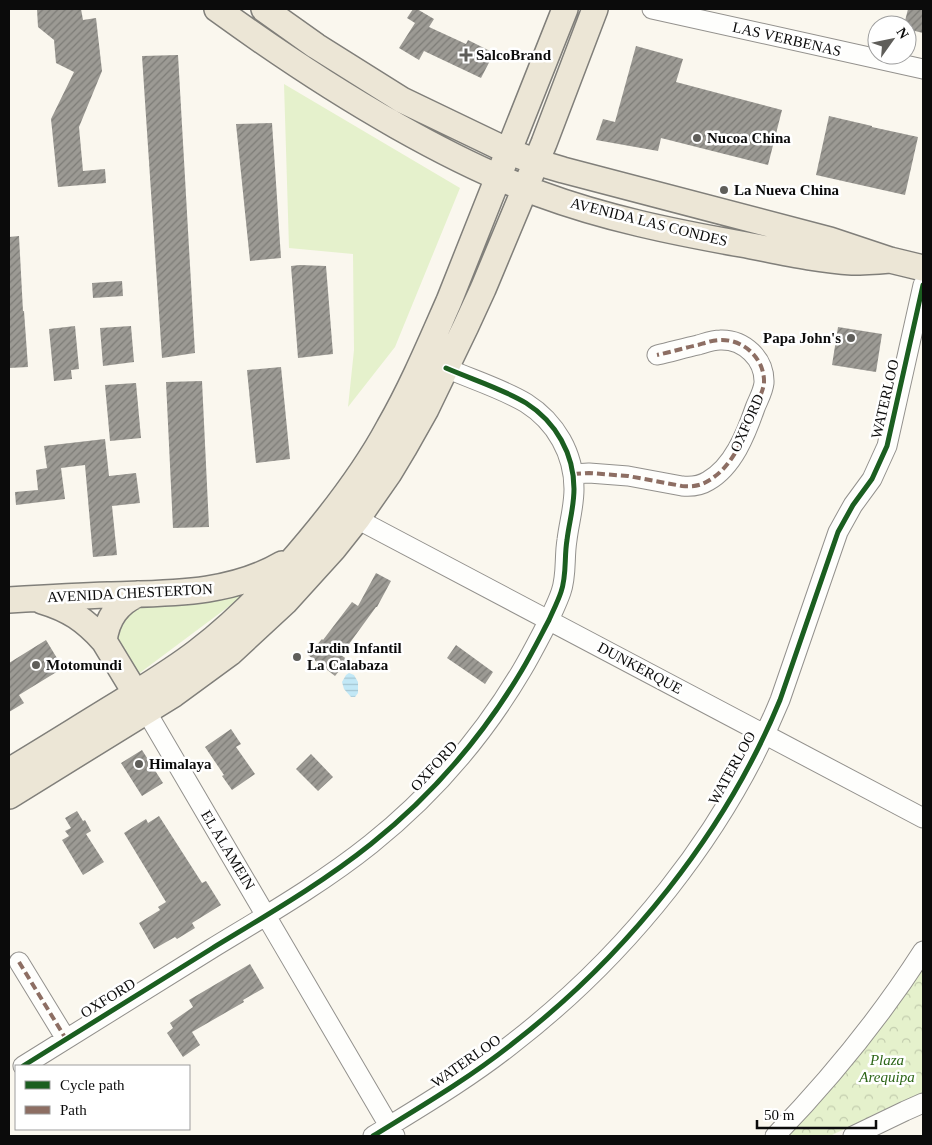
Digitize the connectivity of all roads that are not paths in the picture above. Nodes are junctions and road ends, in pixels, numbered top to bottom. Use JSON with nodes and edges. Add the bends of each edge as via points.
{"nodes":[{"id":1,"x":217,"y":9,"type":"edge"},
{"id":2,"x":264,"y":9,"type":"edge"},
{"id":3,"x":565,"y":9,"type":"edge"},
{"id":4,"x":595,"y":9,"type":"edge"},
{"id":5,"x":652,"y":9,"type":"edge"},
{"id":6,"x":923,"y":69,"type":"edge"},
{"id":7,"x":508,"y":151,"type":"junction"},
{"id":8,"x":536,"y":162,"type":"junction"},
{"id":9,"x":498,"y":176,"type":"junction"},
{"id":10,"x":525,"y":189,"type":"junction"},
{"id":11,"x":890,"y":260,"type":"junction"},
{"id":12,"x":923,"y":268,"type":"edge"},
{"id":13,"x":923,"y":285,"type":"edge"},
{"id":14,"x":657,"y":355,"type":"dead end"},
{"id":15,"x":446,"y":368,"type":"junction"},
{"id":16,"x":574,"y":474,"type":"junction"},
{"id":17,"x":357,"y":519,"type":"junction"},
{"id":18,"x":303,"y":549,"type":"junction"},
{"id":19,"x":138,"y":594,"type":"junction"},
{"id":20,"x":19,"y":599,"type":"edge"},
{"id":21,"x":548,"y":620,"type":"junction"},
{"id":22,"x":104,"y":641,"type":"junction"},
{"id":23,"x":141,"y":702,"type":"junction"},
{"id":24,"x":764,"y":734,"type":"junction"},
{"id":25,"x":9,"y":771,"type":"edge"},
{"id":26,"x":9,"y":796,"type":"edge"},
{"id":27,"x":923,"y":818,"type":"edge"},
{"id":28,"x":267,"y":915,"type":"junction"},
{"id":29,"x":923,"y":951,"type":"edge"},
{"id":30,"x":19,"y":962,"type":"dead end"},
{"id":31,"x":66,"y":1040,"type":"junction"},
{"id":32,"x":24,"y":1065,"type":"edge"},
{"id":33,"x":923,"y":1104,"type":"edge"},
{"id":34,"x":392,"y":1131,"type":"edge"},
{"id":35,"x":373,"y":1136,"type":"edge"},
{"id":36,"x":775,"y":1136,"type":"edge"},
{"id":37,"x":852,"y":1136,"type":"edge"}],
"edges":[{"from":1,"to":9,"type":"main road","name":"AVENIDA LAS CONDES","via":[[367,109],[468,164]]},
{"from":2,"to":7,"type":"main road","name":"AVENIDA LAS CONDES","via":[[402,100]]},
{"from":3,"to":7,"type":"main road"},
{"from":4,"to":8,"type":"main road"},
{"from":5,"to":6,"type":"street","name":"LAS VERBENAS"},
{"from":7,"to":8,"type":"main road","name":"AVENIDA LAS CONDES"},
{"from":7,"to":9,"type":"main road"},
{"from":8,"to":10,"type":"main road"},
{"from":8,"to":11,"type":"main road","name":"AVENIDA LAS CONDES","via":[[830,240]]},
{"from":9,"to":10,"type":"main road","name":"AVENIDA LAS CONDES"},
{"from":9,"to":18,"type":"main road","via":[[449,301],[404,399],[372,457]]},
{"from":10,"to":11,"type":"main road","name":"AVENIDA LAS CONDES","via":[[612,216],[702,237],[828,259],[853,262]]},
{"from":10,"to":15,"type":"main road"},
{"from":11,"to":12,"type":"main road","name":"AVENIDA LAS CONDES"},
{"from":13,"to":24,"type":"street","name":"WATERLOO","via":[[887,446],[880,464],[838,532],[780,700]]},
{"from":14,"to":16,"type":"street","name":"OXFORD","via":[[721,340],[745,346],[756,356],[762,367],[762,392],[733,455],[713,478],[700,485],[682,486],[628,476]]},
{"from":15,"to":16,"type":"street","name":"OXFORD","via":[[534,409],[564,444]]},
{"from":15,"to":17,"type":"main road","via":[[404,448]]},
{"from":16,"to":21,"type":"street","name":"OXFORD","via":[[563,585]]},
{"from":17,"to":21,"type":"street","name":"DUNKERQUE"},
{"from":17,"to":23,"type":"main road","via":[[285,602],[230,652],[199,676]]},
{"from":18,"to":19,"type":"main road","name":"AVENIDA CHESTERTON","via":[[270,571],[228,586],[189,592]]},
{"from":18,"to":23,"type":"main road","via":[[253,603],[165,675]]},
{"from":19,"to":20,"type":"main road","name":"AVENIDA CHESTERTON"},
{"from":19,"to":22,"type":"main road","via":[[117,608],[108,624]]},
{"from":20,"to":22,"type":"main road","name":"EL ALAMEIN","via":[[54,604],[76,615]]},
{"from":21,"to":24,"type":"street","name":"DUNKERQUE"},
{"from":21,"to":28,"type":"street","name":"OXFORD","via":[[524,667],[495,711],[427,794],[340,868]]},
{"from":22,"to":23,"type":"main road","name":"EL ALAMEIN"},
{"from":23,"to":25,"type":"main road"},
{"from":23,"to":26,"type":"main road"},
{"from":23,"to":28,"type":"street","name":"EL ALAMEIN"},
{"from":24,"to":27,"type":"street","name":"DUNKERQUE"},
{"from":24,"to":34,"type":"street","name":"WATERLOO","via":[[727,803],[689,860],[599,967],[511,1045]]},
{"from":28,"to":31,"type":"street","name":"OXFORD"},
{"from":28,"to":34,"type":"street","name":"EL ALAMEIN"},
{"from":29,"to":36,"type":"street","via":[[842,1062]]},
{"from":30,"to":31,"type":"street"},
{"from":31,"to":32,"type":"street","name":"OXFORD"},
{"from":33,"to":37,"type":"street"},
{"from":34,"to":35,"type":"street","name":"WATERLOO"}]}
